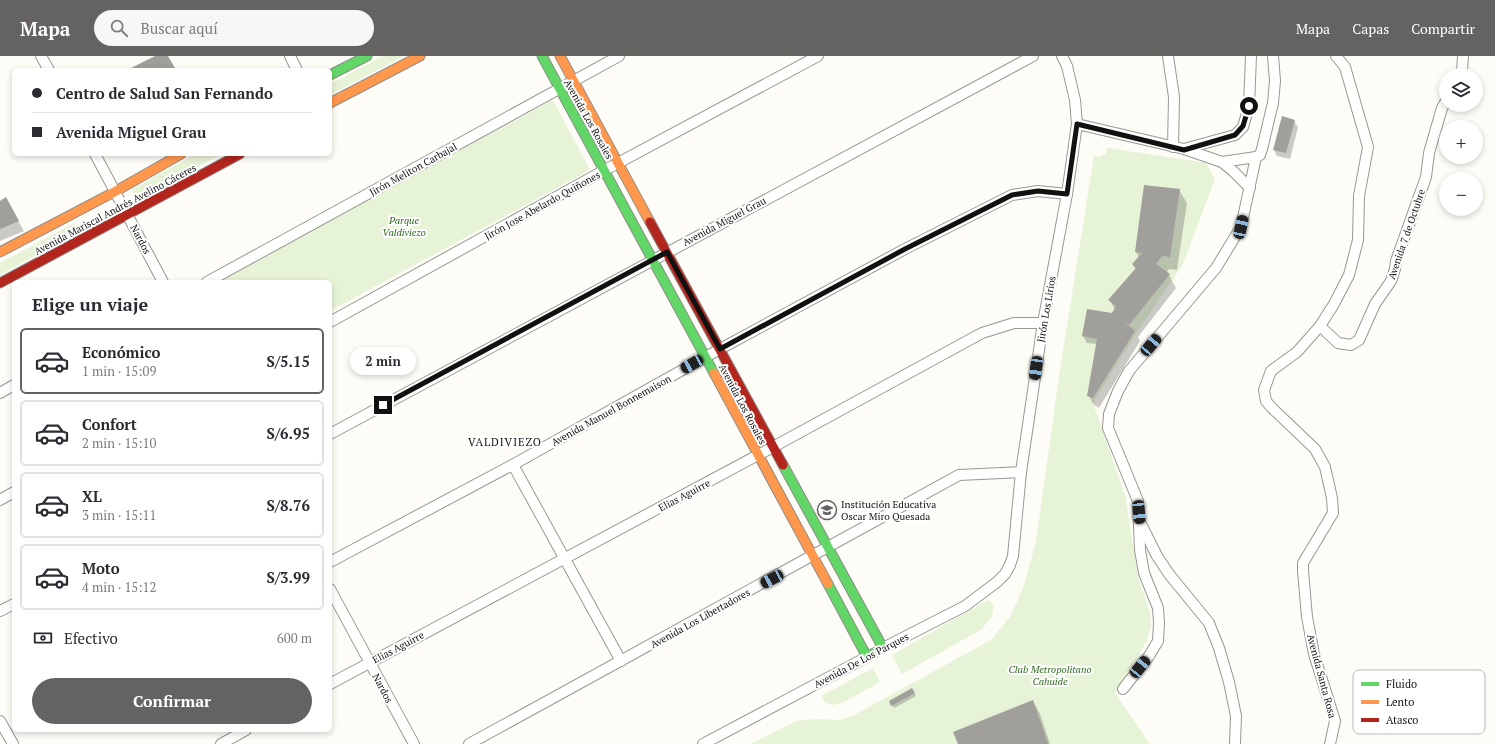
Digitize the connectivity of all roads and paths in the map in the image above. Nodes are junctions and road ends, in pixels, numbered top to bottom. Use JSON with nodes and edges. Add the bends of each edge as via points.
{"nodes":[{"id":1,"x":41,"y":56,"type":"edge"},
{"id":2,"x":290,"y":56,"type":"edge"},
{"id":3,"x":367,"y":56,"type":"edge"},
{"id":4,"x":420,"y":56,"type":"edge"},
{"id":5,"x":542,"y":56,"type":"edge"},
{"id":6,"x":560,"y":56,"type":"edge"},
{"id":7,"x":619,"y":56,"type":"edge"},
{"id":8,"x":818,"y":56,"type":"edge"},
{"id":9,"x":1033,"y":56,"type":"edge"},
{"id":10,"x":1062,"y":56,"type":"edge"},
{"id":11,"x":1168,"y":56,"type":"edge"},
{"id":12,"x":1251,"y":56,"type":"edge"},
{"id":13,"x":1273,"y":56,"type":"edge"},
{"id":14,"x":1336,"y":56,"type":"edge"},
{"id":15,"x":1463,"y":56,"type":"edge"},
{"id":16,"x":48,"y":68,"type":"edge"},
{"id":17,"x":296,"y":68,"type":"edge"},
{"id":18,"x":1462,"y":68,"type":"edge"},
{"id":19,"x":332,"y":74,"type":"edge"},
{"id":20,"x":574,"y":81,"type":"junction"},
{"id":21,"x":560,"y":88,"type":"junction"},
{"id":22,"x":332,"y":102,"type":"edge"},
{"id":23,"x":1441,"y":112,"type":"edge"},
{"id":24,"x":1077,"y":124,"type":"junction"},
{"id":25,"x":1178,"y":148,"type":"junction"},
{"id":26,"x":96,"y":156,"type":"edge"},
{"id":27,"x":178,"y":156,"type":"edge"},
{"id":28,"x":236,"y":156,"type":"edge"},
{"id":29,"x":1256,"y":157,"type":"junction"},
{"id":30,"x":1222,"y":162,"type":"junction"},
{"id":31,"x":618,"y":163,"type":"junction"},
{"id":32,"x":604,"y":170,"type":"junction"},
{"id":33,"x":1250,"y":188,"type":"junction"},
{"id":34,"x":116,"y":192,"type":"junction"},
{"id":35,"x":1067,"y":194,"type":"junction"},
{"id":36,"x":128,"y":215,"type":"junction"},
{"id":37,"x":0,"y":252,"type":"edge"},
{"id":38,"x":667,"y":252,"type":"junction"},
{"id":39,"x":653,"y":260,"type":"junction"},
{"id":40,"x":163,"y":280,"type":"edge"},
{"id":41,"x":211,"y":280,"type":"edge"},
{"id":42,"x":0,"y":282,"type":"edge"},
{"id":43,"x":332,"y":321,"type":"edge"},
{"id":44,"x":1043,"y":323,"type":"junction"},
{"id":45,"x":1320,"y":326,"type":"junction"},
{"id":46,"x":720,"y":349,"type":"junction"},
{"id":47,"x":706,"y":357,"type":"junction"},
{"id":48,"x":12,"y":386,"type":"edge"},
{"id":49,"x":0,"y":393,"type":"edge"},
{"id":50,"x":332,"y":433,"type":"edge"},
{"id":51,"x":773,"y":447,"type":"junction"},
{"id":52,"x":759,"y":455,"type":"junction"},
{"id":53,"x":513,"y":465,"type":"junction"},
{"id":54,"x":1021,"y":472,"type":"junction"},
{"id":55,"x":12,"y":493,"type":"edge"},
{"id":56,"x":0,"y":500,"type":"edge"},
{"id":57,"x":1140,"y":522,"type":"junction"},
{"id":58,"x":828,"y":548,"type":"junction"},
{"id":59,"x":813,"y":556,"type":"junction"},
{"id":60,"x":564,"y":558,"type":"junction"},
{"id":61,"x":332,"y":561,"type":"edge"},
{"id":62,"x":1010,"y":565,"type":"joint"},
{"id":63,"x":332,"y":593,"type":"edge"},
{"id":64,"x":12,"y":605,"type":"edge"},
{"id":65,"x":0,"y":611,"type":"edge"},
{"id":66,"x":883,"y":648,"type":"junction"},
{"id":67,"x":867,"y":657,"type":"junction"},
{"id":68,"x":621,"y":661,"type":"junction"},
{"id":69,"x":369,"y":662,"type":"junction"},
{"id":70,"x":332,"y":683,"type":"edge"},
{"id":71,"x":1123,"y":689,"type":"dead end"},
{"id":72,"x":0,"y":721,"type":"edge"},
{"id":73,"x":7,"y":731,"type":"edge"},
{"id":74,"x":242,"y":732,"type":"edge"},
{"id":75,"x":13,"y":744,"type":"edge"},
{"id":76,"x":221,"y":744,"type":"edge"},
{"id":77,"x":414,"y":744,"type":"edge"},
{"id":78,"x":470,"y":744,"type":"edge"},
{"id":79,"x":703,"y":744,"type":"edge"},
{"id":80,"x":1235,"y":744,"type":"edge"},
{"id":81,"x":1330,"y":744,"type":"edge"}],
"edges":[{"from":1,"to":16,"type":"street"},
{"from":2,"to":17,"type":"street"},
{"from":3,"to":19,"type":"street"},
{"from":4,"to":22,"type":"street"},
{"from":5,"to":21,"type":"street","name":"Avenida Los Rosales"},
{"from":6,"to":20,"type":"street","name":"Avenida Los Rosales"},
{"from":7,"to":20,"type":"street","name":"Jirón Meliton Carbajal"},
{"from":8,"to":31,"type":"street","name":"Jirón Jose Abelardo Quiñones"},
{"from":9,"to":38,"type":"street","name":"Avenida Miguel Grau"},
{"from":10,"to":24,"type":"street","name":"Jirón Los Lirios","via":[[1075,100]]},
{"from":11,"to":25,"type":"street"},
{"from":12,"to":25,"type":"street","via":[[1249,106],[1243,126],[1235,135]]},
{"from":13,"to":29,"type":"street","via":[[1273,103],[1262,149]]},
{"from":14,"to":45,"type":"street","name":"Avenida Santa Rosa","via":[[1345,67],[1368,147],[1359,196],[1358,240],[1349,275]]},
{"from":15,"to":18,"type":"street"},
{"from":20,"to":21,"type":"street","name":"Jirón Meliton Carbajal"},
{"from":20,"to":31,"type":"street","name":"Avenida Los Rosales"},
{"from":21,"to":32,"type":"street","name":"Avenida Los Rosales"},
{"from":21,"to":41,"type":"street","name":"Jirón Meliton Carbajal"},
{"from":23,"to":45,"type":"street","name":"Avenida 7 de Octubre","via":[[1429,153],[1426,177],[1391,281],[1374,304],[1359,340],[1351,345],[1338,343]]},
{"from":24,"to":25,"type":"street"},
{"from":24,"to":35,"type":"street","name":"Jirón Los Lirios"},
{"from":25,"to":30,"type":"street"},
{"from":26,"to":34,"type":"street","name":"Nardos"},
{"from":27,"to":34,"type":"street","name":"Avenida Mariscal Andrés Avelino Cáceres"},
{"from":28,"to":36,"type":"street","name":"Avenida Mariscal Andrés Avelino Cáceres"},
{"from":29,"to":30,"type":"street"},
{"from":29,"to":33,"type":"street"},
{"from":30,"to":33,"type":"street"},
{"from":31,"to":32,"type":"street","name":"Jirón Jose Abelardo Quiñones"},
{"from":31,"to":38,"type":"street","name":"Avenida Los Rosales"},
{"from":32,"to":39,"type":"street","name":"Avenida Los Rosales"},
{"from":32,"to":43,"type":"street","name":"Jirón Jose Abelardo Quiñones"},
{"from":33,"to":57,"type":"street","via":[[1241,227],[1216,268],[1129,371],[1109,414],[1108,428],[1138,501]]},
{"from":34,"to":36,"type":"street","name":"Nardos"},
{"from":34,"to":37,"type":"street","name":"Avenida Mariscal Andrés Avelino Cáceres"},
{"from":35,"to":44,"type":"street","name":"Jirón Los Lirios"},
{"from":35,"to":46,"type":"street","name":"Avenida Manuel Bonnemaison","via":[[1038,191],[1012,195],[905,249]]},
{"from":36,"to":40,"type":"street","name":"Nardos"},
{"from":36,"to":42,"type":"street","name":"Avenida Mariscal Andrés Avelino Cáceres"},
{"from":38,"to":39,"type":"street","name":"Avenida Miguel Grau"},
{"from":38,"to":46,"type":"street","name":"Avenida Los Rosales"},
{"from":39,"to":47,"type":"street","name":"Avenida Los Rosales"},
{"from":39,"to":50,"type":"street","name":"Avenida Miguel Grau"},
{"from":44,"to":51,"type":"street","name":"Elias Aguirre","via":[[1014,323],[982,334]]},
{"from":44,"to":54,"type":"street","name":"Jirón Los Lirios"},
{"from":45,"to":81,"type":"street","name":"Avenida Santa Rosa","via":[[1297,352],[1272,371],[1264,390],[1266,401],[1271,407],[1315,449],[1325,467],[1332,498],[1333,513],[1303,563],[1307,617],[1314,654],[1335,720]]},
{"from":46,"to":47,"type":"street","name":"Avenida Manuel Bonnemaison"},
{"from":46,"to":51,"type":"street","name":"Avenida Los Rosales"},
{"from":47,"to":52,"type":"street","name":"Avenida Los Rosales"},
{"from":47,"to":53,"type":"street","name":"Avenida Manuel Bonnemaison"},
{"from":48,"to":49,"type":"street"},
{"from":51,"to":52,"type":"street","name":"Elias Aguirre"},
{"from":51,"to":58,"type":"street","name":"Avenida Los Rosales"},
{"from":52,"to":59,"type":"street","name":"Avenida Los Rosales"},
{"from":52,"to":60,"type":"street","name":"Elias Aguirre"},
{"from":53,"to":60,"type":"street"},
{"from":53,"to":61,"type":"street","name":"Avenida Manuel Bonnemaison"},
{"from":54,"to":58,"type":"street","name":"Avenida Los Libertadores","via":[[959,475]]},
{"from":54,"to":62,"type":"street","name":"Jirón Los Lirios"},
{"from":55,"to":56,"type":"street"},
{"from":57,"to":71,"type":"street","via":[[1140,550],[1144,573],[1158,608],[1158,641]]},
{"from":57,"to":80,"type":"street","via":[[1169,574],[1209,623],[1229,682],[1236,716]]},
{"from":58,"to":59,"type":"street","name":"Avenida Los Libertadores"},
{"from":58,"to":66,"type":"street","name":"Avenida Los Rosales"},
{"from":59,"to":67,"type":"street","name":"Avenida Los Rosales"},
{"from":59,"to":68,"type":"street","name":"Avenida Los Libertadores"},
{"from":60,"to":68,"type":"street"},
{"from":60,"to":69,"type":"street","name":"Elias Aguirre"},
{"from":62,"to":66,"type":"street","name":"Avenida De Los Parques","via":[[997,582],[965,606]]},
{"from":63,"to":69,"type":"street","name":"Nardos"},
{"from":64,"to":65,"type":"street"},
{"from":66,"to":67,"type":"street","name":"Avenida De Los Parques"},
{"from":67,"to":79,"type":"street","name":"Avenida De Los Parques"},
{"from":68,"to":78,"type":"street","name":"Avenida Los Libertadores"},
{"from":69,"to":70,"type":"street","name":"Elias Aguirre"},
{"from":69,"to":77,"type":"street","name":"Nardos"},
{"from":72,"to":73,"type":"street"},
{"from":73,"to":75,"type":"street"},
{"from":74,"to":76,"type":"street"}]}
